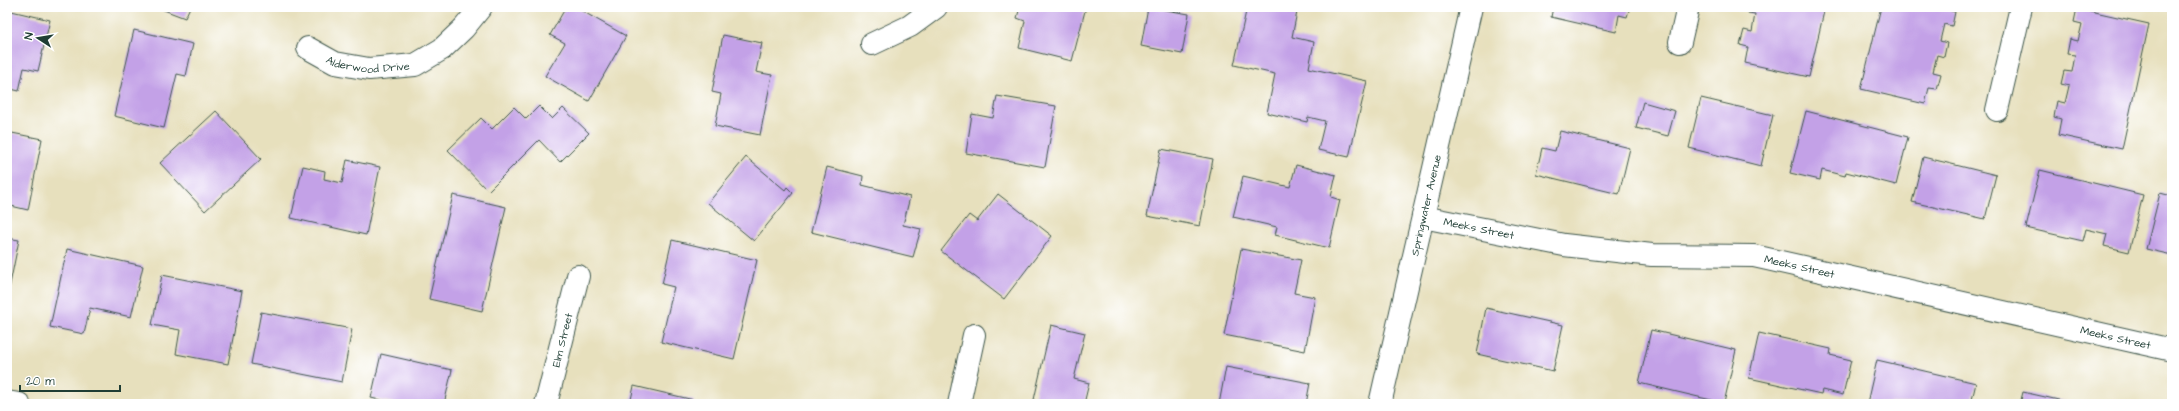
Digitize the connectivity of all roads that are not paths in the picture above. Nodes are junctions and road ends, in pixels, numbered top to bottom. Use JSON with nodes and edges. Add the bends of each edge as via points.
{"nodes":[{"id":1,"x":481,"y":7,"type":"edge"},
{"id":2,"x":936,"y":7,"type":"edge"},
{"id":3,"x":1471,"y":7,"type":"edge"},
{"id":4,"x":1688,"y":7,"type":"edge"},
{"id":5,"x":2021,"y":7,"type":"edge"},
{"id":6,"x":1680,"y":42,"type":"dead end"},
{"id":7,"x":872,"y":44,"type":"dead end"},
{"id":8,"x":308,"y":48,"type":"dead end"},
{"id":9,"x":1997,"y":110,"type":"dead end"},
{"id":10,"x":1423,"y":217,"type":"junction"},
{"id":11,"x":578,"y":276,"type":"dead end"},
{"id":12,"x":974,"y":335,"type":"dead end"},
{"id":13,"x":2172,"y":350,"type":"edge"},
{"id":14,"x":7,"y":402,"type":"edge"},
{"id":15,"x":19,"y":404,"type":"edge"},
{"id":16,"x":546,"y":404,"type":"edge"},
{"id":17,"x":959,"y":404,"type":"edge"},
{"id":18,"x":1380,"y":404,"type":"edge"}],
"edges":[{"from":1,"to":8,"type":"street","name":"Alderwood Drive","via":[[442,49],[415,65],[369,69],[335,63]]},
{"from":2,"to":7,"type":"street","via":[[910,26]]},
{"from":3,"to":10,"type":"street","name":"Springwater Avenue"},
{"from":4,"to":6,"type":"street"},
{"from":5,"to":9,"type":"street"},
{"from":10,"to":13,"type":"street","name":"Meeks Street","via":[[1571,246],[1652,255],[1754,256]]},
{"from":10,"to":18,"type":"street","name":"Springwater Avenue"},
{"from":11,"to":16,"type":"street","name":"Elm Street"},
{"from":12,"to":17,"type":"street"},
{"from":14,"to":15,"type":"street"}]}
